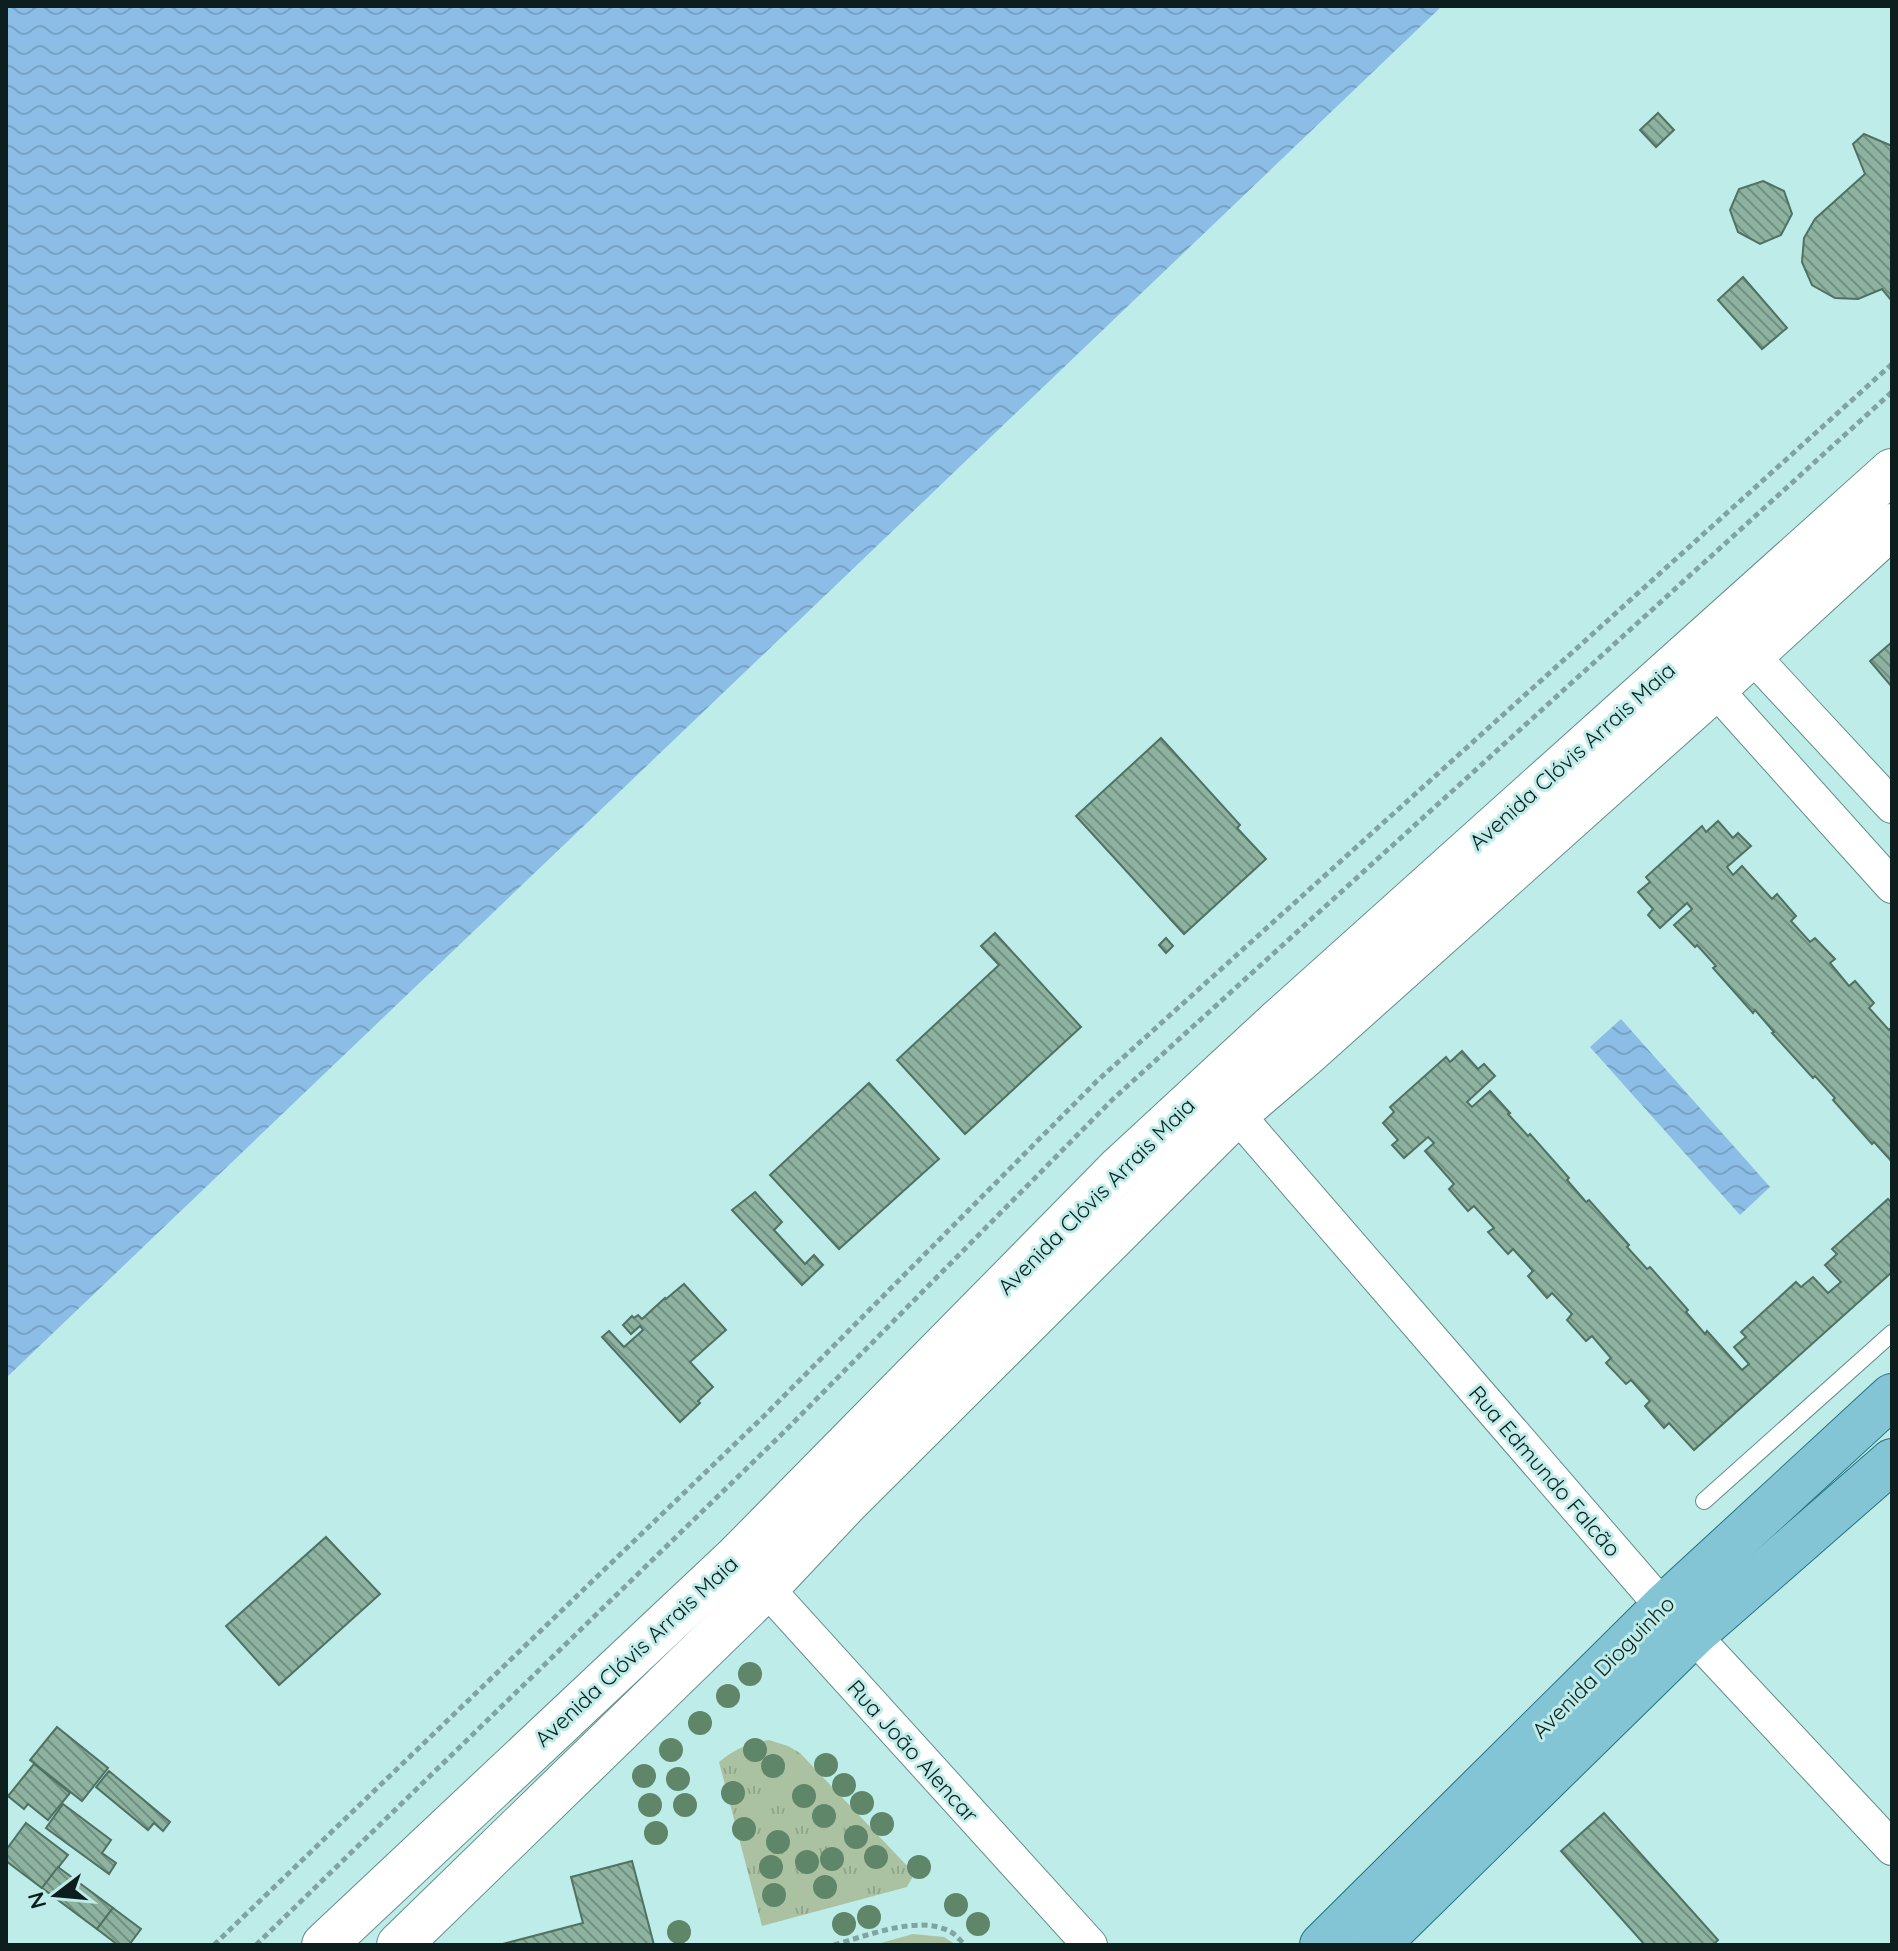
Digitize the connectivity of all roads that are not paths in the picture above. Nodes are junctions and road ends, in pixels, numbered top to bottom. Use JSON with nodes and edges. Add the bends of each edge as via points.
{"nodes":[{"id":1,"x":1892,"y":471,"type":"edge"},
{"id":2,"x":1892,"y":526,"type":"edge"},
{"id":3,"x":1736,"y":639,"type":"junction"},
{"id":4,"x":1685,"y":655,"type":"junction"},
{"id":5,"x":1714,"y":689,"type":"junction"},
{"id":6,"x":1892,"y":806,"type":"edge"},
{"id":7,"x":1892,"y":886,"type":"edge"},
{"id":8,"x":1223,"y":1099,"type":"junction"},
{"id":9,"x":1892,"y":1333,"type":"edge"},
{"id":10,"x":1892,"y":1396,"type":"edge"},
{"id":11,"x":1892,"y":1461,"type":"edge"},
{"id":12,"x":1704,"y":1501,"type":"dead end"},
{"id":13,"x":738,"y":1556,"type":"junction"},
{"id":14,"x":765,"y":1589,"type":"junction"},
{"id":15,"x":1678,"y":1621,"type":"junction"},
{"id":16,"x":1892,"y":1848,"type":"edge"},
{"id":17,"x":324,"y":1945,"type":"edge"},
{"id":18,"x":399,"y":1945,"type":"edge"},
{"id":19,"x":1090,"y":1945,"type":"edge"},
{"id":20,"x":1322,"y":1945,"type":"edge"},
{"id":21,"x":1377,"y":1945,"type":"edge"}],
"edges":[{"from":1,"to":3,"type":"main road","name":"Avenida Clóvis Arrais Maia"},
{"from":2,"to":3,"type":"main road","name":"Avenida Clóvis Arrais Maia"},
{"from":3,"to":4,"type":"main road","name":"Avenida Clóvis Arrais Maia"},
{"from":3,"to":5,"type":"main road","name":"Avenida Clóvis Arrais Maia"},
{"from":3,"to":6,"type":"street"},
{"from":4,"to":5,"type":"street"},
{"from":4,"to":8,"type":"main road","name":"Avenida Clóvis Arrais Maia"},
{"from":5,"to":7,"type":"street"},
{"from":5,"to":8,"type":"main road","name":"Avenida Clóvis Arrais Maia","via":[[1306,1054]]},
{"from":8,"to":13,"type":"main road","name":"Avenida Clóvis Arrais Maia","via":[[1119,1169]]},
{"from":8,"to":14,"type":"main road","name":"Avenida Clóvis Arrais Maia"},
{"from":8,"to":15,"type":"street","name":"Rua Edmundo Falcão"},
{"from":9,"to":12,"type":"lane"},
{"from":10,"to":15,"type":"main road","name":"Avenida Dioguinho"},
{"from":11,"to":15,"type":"main road","name":"Avenida Dioguinho"},
{"from":13,"to":14,"type":"street","name":"Rua João Alencar"},
{"from":13,"to":17,"type":"main road","name":"Avenida Clóvis Arrais Maia"},
{"from":14,"to":18,"type":"main road","name":"Avenida Clóvis Arrais Maia"},
{"from":14,"to":19,"type":"street","name":"Rua João Alencar"},
{"from":15,"to":16,"type":"street","name":"Rua Edmundo Falcão"},
{"from":15,"to":20,"type":"main road","name":"Avenida Dioguinho"},
{"from":15,"to":21,"type":"main road","name":"Avenida Dioguinho"}]}
